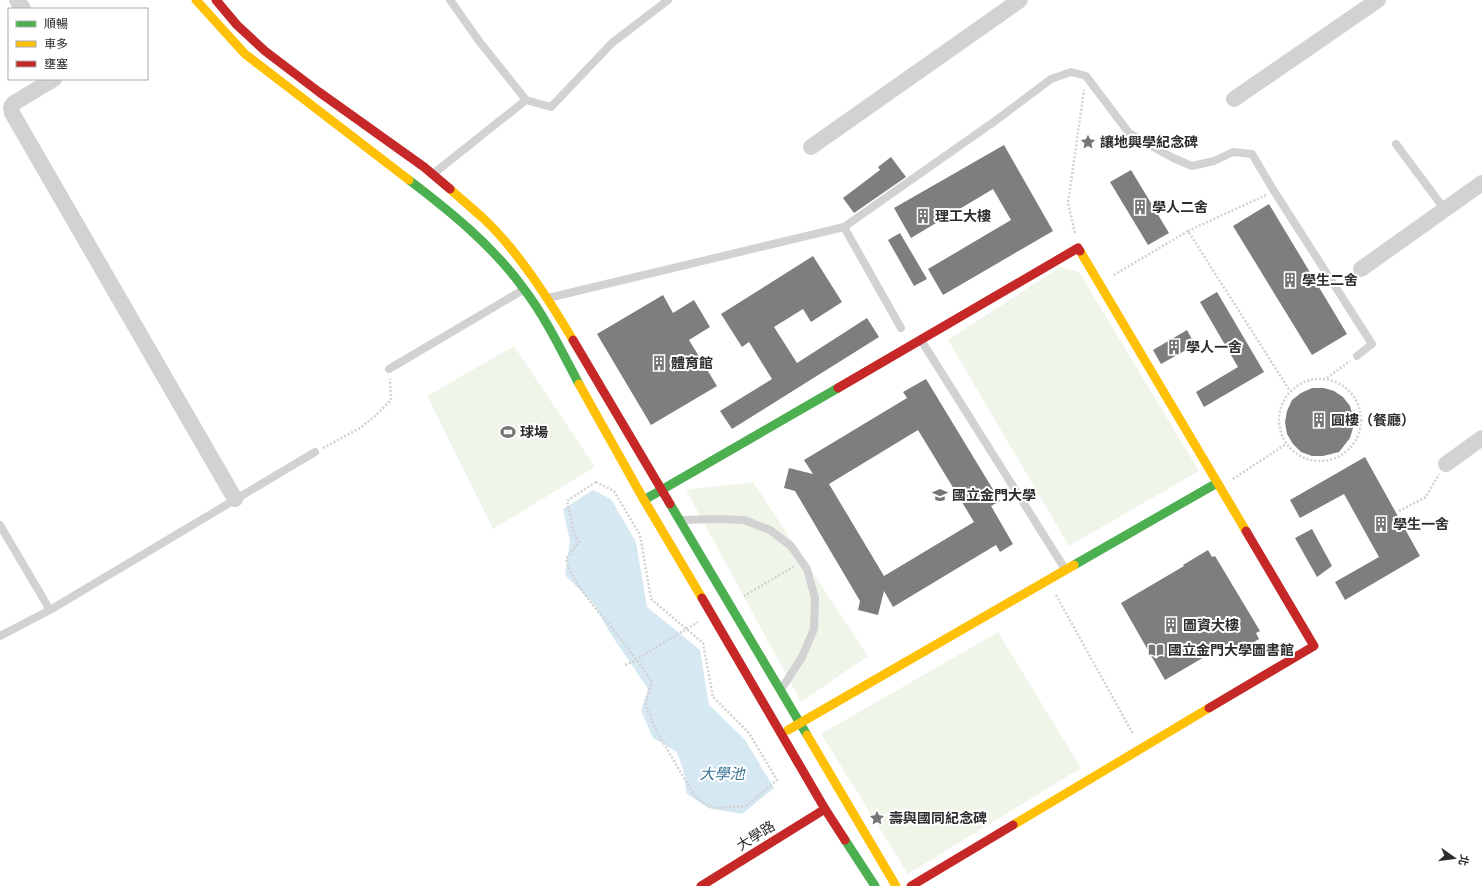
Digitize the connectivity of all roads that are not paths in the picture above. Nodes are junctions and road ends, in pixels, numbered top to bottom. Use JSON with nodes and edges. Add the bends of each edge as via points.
{"nodes":[{"id":1,"x":196,"y":0,"type":"edge"},
{"id":2,"x":216,"y":0,"type":"edge"},
{"id":3,"x":450,"y":0,"type":"edge"},
{"id":4,"x":668,"y":0,"type":"edge"},
{"id":5,"x":1020,"y":0,"type":"edge"},
{"id":6,"x":1378,"y":0,"type":"edge"},
{"id":7,"x":52,"y":80,"type":"edge"},
{"id":8,"x":1234,"y":99,"type":"dead end"},
{"id":9,"x":526,"y":100,"type":"junction"},
{"id":10,"x":1396,"y":144,"type":"dead end"},
{"id":11,"x":811,"y":147,"type":"dead end"},
{"id":12,"x":433,"y":174,"type":"junction"},
{"id":13,"x":1482,"y":183,"type":"edge"},
{"id":14,"x":1445,"y":210,"type":"junction"},
{"id":15,"x":844,"y":227,"type":"junction"},
{"id":16,"x":1361,"y":268,"type":"dead end"},
{"id":17,"x":524,"y":289,"type":"junction"},
{"id":18,"x":548,"y":298,"type":"junction"},
{"id":19,"x":901,"y":328,"type":"dead end"},
{"id":20,"x":921,"y":339,"type":"junction"},
{"id":21,"x":1357,"y":356,"type":"road end"},
{"id":22,"x":389,"y":369,"type":"road end"},
{"id":23,"x":1482,"y":438,"type":"edge"},
{"id":24,"x":315,"y":452,"type":"road end"},
{"id":25,"x":1446,"y":464,"type":"road end"},
{"id":26,"x":1217,"y":483,"type":"junction"},
{"id":27,"x":662,"y":489,"type":"junction"},
{"id":28,"x":235,"y":499,"type":"junction"},
{"id":29,"x":644,"y":500,"type":"junction"},
{"id":30,"x":680,"y":520,"type":"junction"},
{"id":31,"x":0,"y":525,"type":"edge"},
{"id":32,"x":1066,"y":570,"type":"junction"},
{"id":33,"x":50,"y":610,"type":"junction"},
{"id":34,"x":0,"y":636,"type":"edge"},
{"id":35,"x":780,"y":691,"type":"junction"},
{"id":36,"x":799,"y":723,"type":"junction"},
{"id":37,"x":781,"y":733,"type":"junction"},
{"id":38,"x":824,"y":809,"type":"junction"},
{"id":39,"x":702,"y":886,"type":"edge"},
{"id":40,"x":875,"y":886,"type":"edge"},
{"id":41,"x":896,"y":886,"type":"edge"},
{"id":42,"x":910,"y":886,"type":"edge"}],
"edges":[{"from":1,"to":17,"type":"street","via":[[245,54],[449,210]]},
{"from":2,"to":12,"type":"street","via":[[237,25],[265,51]]},
{"from":3,"to":9,"type":"lane"},
{"from":4,"to":9,"type":"lane","via":[[612,43],[551,107]]},
{"from":5,"to":11,"type":"street"},
{"from":6,"to":8,"type":"street"},
{"from":7,"to":28,"type":"street","via":[[14,102],[11,107],[12,113]]},
{"from":9,"to":12,"type":"lane"},
{"from":10,"to":14,"type":"lane"},
{"from":12,"to":18,"type":"street","via":[[485,220],[521,261]]},
{"from":13,"to":14,"type":"street"},
{"from":14,"to":16,"type":"street"},
{"from":15,"to":18,"type":"lane"},
{"from":15,"to":19,"type":"lane"},
{"from":15,"to":21,"type":"lane","via":[[1051,80],[1071,72],[1086,76],[1129,133],[1173,158],[1192,166],[1214,161],[1233,152],[1252,154],[1372,344]]},
{"from":17,"to":22,"type":"lane"},
{"from":17,"to":29,"type":"street"},
{"from":18,"to":27,"type":"street"},
{"from":20,"to":26,"type":"street","via":[[1078,248]]},
{"from":20,"to":27,"type":"street"},
{"from":20,"to":32,"type":"lane"},
{"from":23,"to":25,"type":"street"},
{"from":24,"to":28,"type":"lane"},
{"from":26,"to":32,"type":"street"},
{"from":26,"to":42,"type":"street","via":[[1314,646]]},
{"from":27,"to":29,"type":"street"},
{"from":27,"to":30,"type":"street"},
{"from":28,"to":33,"type":"lane"},
{"from":29,"to":37,"type":"street"},
{"from":30,"to":35,"type":"street"},
{"from":30,"to":35,"type":"lane","via":[[744,520],[770,530],[791,546],[807,569],[815,598],[814,629],[802,657]]},
{"from":31,"to":33,"type":"lane"},
{"from":32,"to":36,"type":"street"},
{"from":33,"to":34,"type":"lane"},
{"from":35,"to":36,"type":"street"},
{"from":36,"to":37,"type":"street"},
{"from":36,"to":41,"type":"street"},
{"from":37,"to":38,"type":"street"},
{"from":38,"to":39,"type":"street","name":"大學路"},
{"from":38,"to":40,"type":"street"}]}
